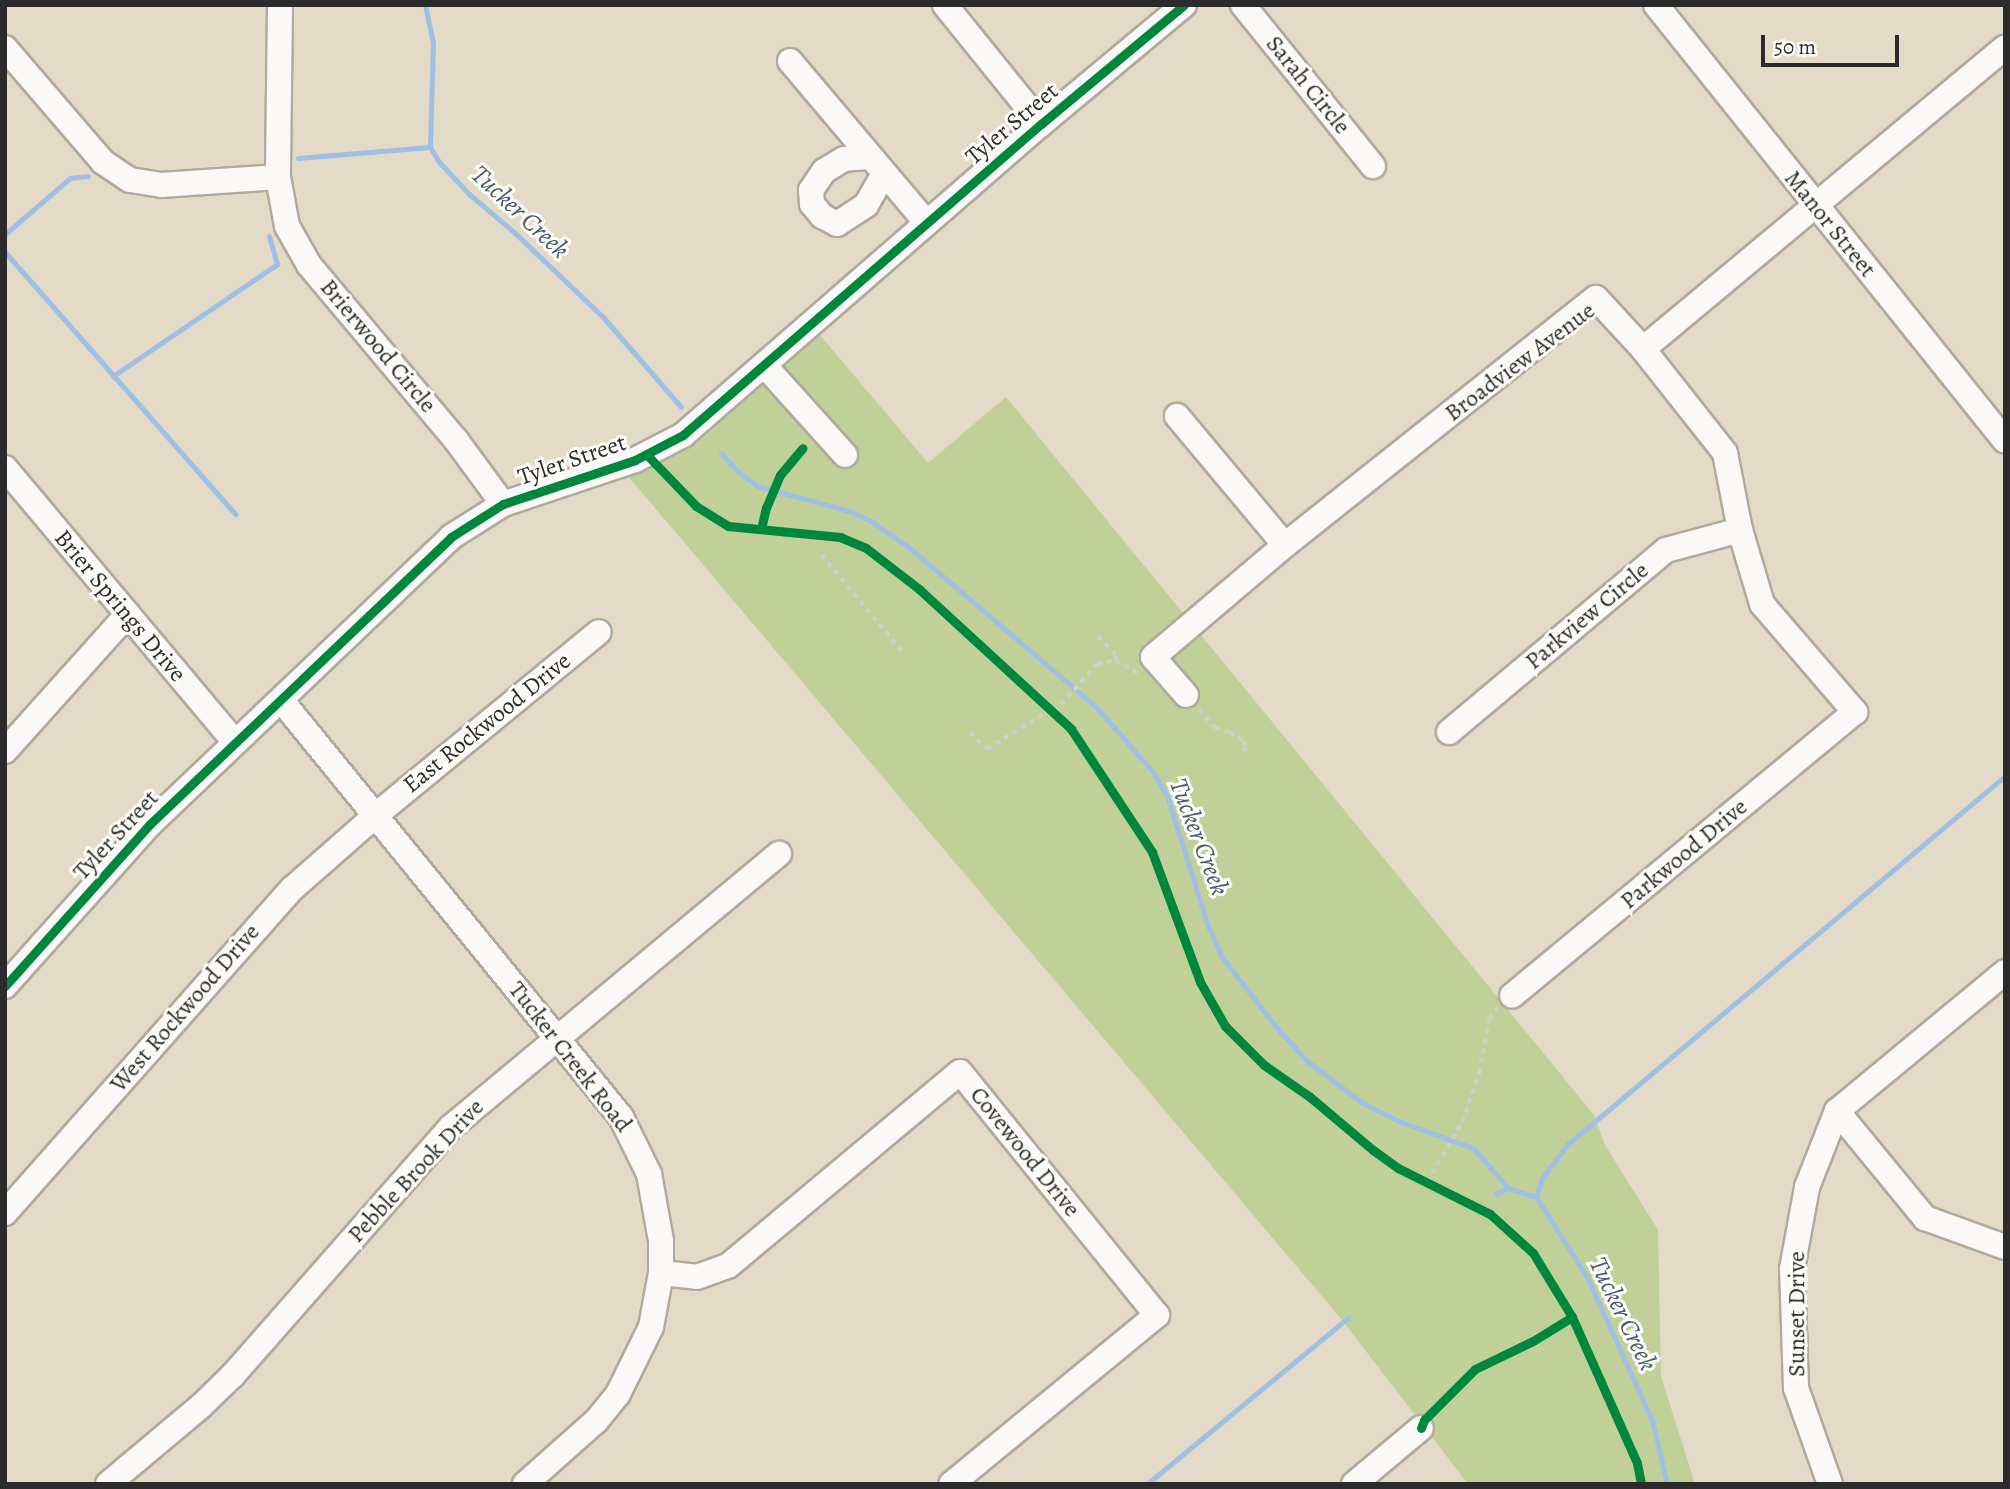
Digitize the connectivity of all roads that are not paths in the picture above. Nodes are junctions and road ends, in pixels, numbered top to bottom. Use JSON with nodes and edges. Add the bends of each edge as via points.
{"nodes":[{"id":1,"x":280,"y":5,"type":"edge"},
{"id":2,"x":945,"y":5,"type":"edge"},
{"id":3,"x":1184,"y":5,"type":"edge"},
{"id":4,"x":1243,"y":5,"type":"edge"},
{"id":5,"x":1656,"y":5,"type":"edge"},
{"id":6,"x":2005,"y":47,"type":"edge"},
{"id":7,"x":5,"y":48,"type":"edge"},
{"id":8,"x":790,"y":61,"type":"dead end"},
{"id":9,"x":1041,"y":124,"type":"junction"},
{"id":10,"x":1373,"y":166,"type":"dead end"},
{"id":11,"x":278,"y":177,"type":"junction"},
{"id":12,"x":1815,"y":205,"type":"junction"},
{"id":13,"x":927,"y":223,"type":"junction"},
{"id":14,"x":1643,"y":349,"type":"junction"},
{"id":15,"x":765,"y":365,"type":"junction"},
{"id":16,"x":1996,"y":411,"type":"edge"},
{"id":17,"x":1177,"y":416,"type":"dead end"},
{"id":18,"x":2005,"y":441,"type":"edge"},
{"id":19,"x":845,"y":455,"type":"dead end"},
{"id":20,"x":5,"y":468,"type":"edge"},
{"id":21,"x":503,"y":504,"type":"junction"},
{"id":22,"x":1740,"y":530,"type":"junction"},
{"id":23,"x":1285,"y":545,"type":"junction"},
{"id":24,"x":128,"y":614,"type":"junction"},
{"id":25,"x":599,"y":632,"type":"dead end"},
{"id":26,"x":281,"y":700,"type":"junction"},
{"id":27,"x":1192,"y":702,"type":"road end"},
{"id":28,"x":1449,"y":732,"type":"dead end"},
{"id":29,"x":235,"y":742,"type":"junction"},
{"id":30,"x":5,"y":751,"type":"edge"},
{"id":31,"x":376,"y":815,"type":"junction"},
{"id":32,"x":779,"y":854,"type":"dead end"},
{"id":33,"x":2005,"y":972,"type":"edge"},
{"id":34,"x":5,"y":986,"type":"edge"},
{"id":35,"x":1505,"y":1002,"type":"road end"},
{"id":36,"x":557,"y":1037,"type":"junction"},
{"id":37,"x":1837,"y":1111,"type":"junction"},
{"id":38,"x":5,"y":1213,"type":"edge"},
{"id":39,"x":2005,"y":1247,"type":"edge"},
{"id":40,"x":661,"y":1273,"type":"junction"},
{"id":41,"x":1421,"y":1428,"type":"dead end"},
{"id":42,"x":540,"y":1479,"type":"edge"},
{"id":43,"x":108,"y":1484,"type":"edge"},
{"id":44,"x":951,"y":1484,"type":"edge"},
{"id":45,"x":1354,"y":1484,"type":"edge"},
{"id":46,"x":1830,"y":1484,"type":"edge"}],
"edges":[{"from":1,"to":11,"type":"street","name":"Brierwood Circle"},
{"from":2,"to":9,"type":"street"},
{"from":3,"to":9,"type":"street","name":"Tyler Street"},
{"from":4,"to":10,"type":"street","name":"Sarah Circle"},
{"from":5,"to":12,"type":"street","name":"Manor Street"},
{"from":6,"to":12,"type":"street"},
{"from":7,"to":11,"type":"street","via":[[103,162],[130,180],[162,185]]},
{"from":8,"to":13,"type":"street"},
{"from":9,"to":13,"type":"street","name":"Tyler Street"},
{"from":11,"to":21,"type":"street","name":"Brierwood Circle","via":[[281,203],[297,247]]},
{"from":12,"to":14,"type":"street"},
{"from":12,"to":16,"type":"street","name":"Manor Street"},
{"from":13,"to":15,"type":"street","name":"Tyler Street"},
{"from":14,"to":22,"type":"street","via":[[1726,453]]},
{"from":14,"to":23,"type":"street","name":"Broadview Avenue","via":[[1596,298]]},
{"from":15,"to":19,"type":"street"},
{"from":15,"to":21,"type":"street","name":"Tyler Street","via":[[683,435],[661,448]]},
{"from":16,"to":18,"type":"street","name":"Manor Street"},
{"from":17,"to":23,"type":"street"},
{"from":20,"to":24,"type":"street","name":"Brier Springs Drive"},
{"from":21,"to":26,"type":"street","name":"Tyler Street","via":[[452,537]]},
{"from":22,"to":28,"type":"street","name":"Parkview Circle","via":[[1666,550]]},
{"from":22,"to":35,"type":"street","name":"Parkwood Drive","via":[[1762,604],[1855,712]]},
{"from":23,"to":27,"type":"street","name":"Broadview Avenue","via":[[1153,657]]},
{"from":24,"to":29,"type":"street","name":"Brier Springs Drive"},
{"from":24,"to":30,"type":"street"},
{"from":25,"to":31,"type":"street","name":"East Rockwood Drive"},
{"from":26,"to":29,"type":"street","name":"Tyler Street"},
{"from":26,"to":31,"type":"street","name":"Tucker Creek Road"},
{"from":29,"to":34,"type":"street","name":"Tyler Street","via":[[142,833]]},
{"from":31,"to":36,"type":"street","name":"Tucker Creek Road"},
{"from":31,"to":38,"type":"street","name":"West Rockwood Drive","via":[[261,922]]},
{"from":32,"to":36,"type":"street","name":"Pebble Brook Drive"},
{"from":33,"to":37,"type":"street","name":"Sunset Drive"},
{"from":36,"to":40,"type":"street","name":"Tucker Creek Road","via":[[636,1142],[656,1206]]},
{"from":36,"to":43,"type":"street","name":"Pebble Brook Drive","via":[[452,1127],[233,1375]]},
{"from":37,"to":39,"type":"street","via":[[1925,1218]]},
{"from":37,"to":46,"type":"street","name":"Sunset Drive","via":[[1807,1187],[1792,1269],[1796,1388]]},
{"from":40,"to":42,"type":"street","name":"Tucker Creek Road","via":[[651,1327],[618,1394]]},
{"from":40,"to":44,"type":"street","name":"Covewood Drive","via":[[697,1277],[728,1266],[960,1072],[1157,1315]]},
{"from":41,"to":45,"type":"street"}]}
